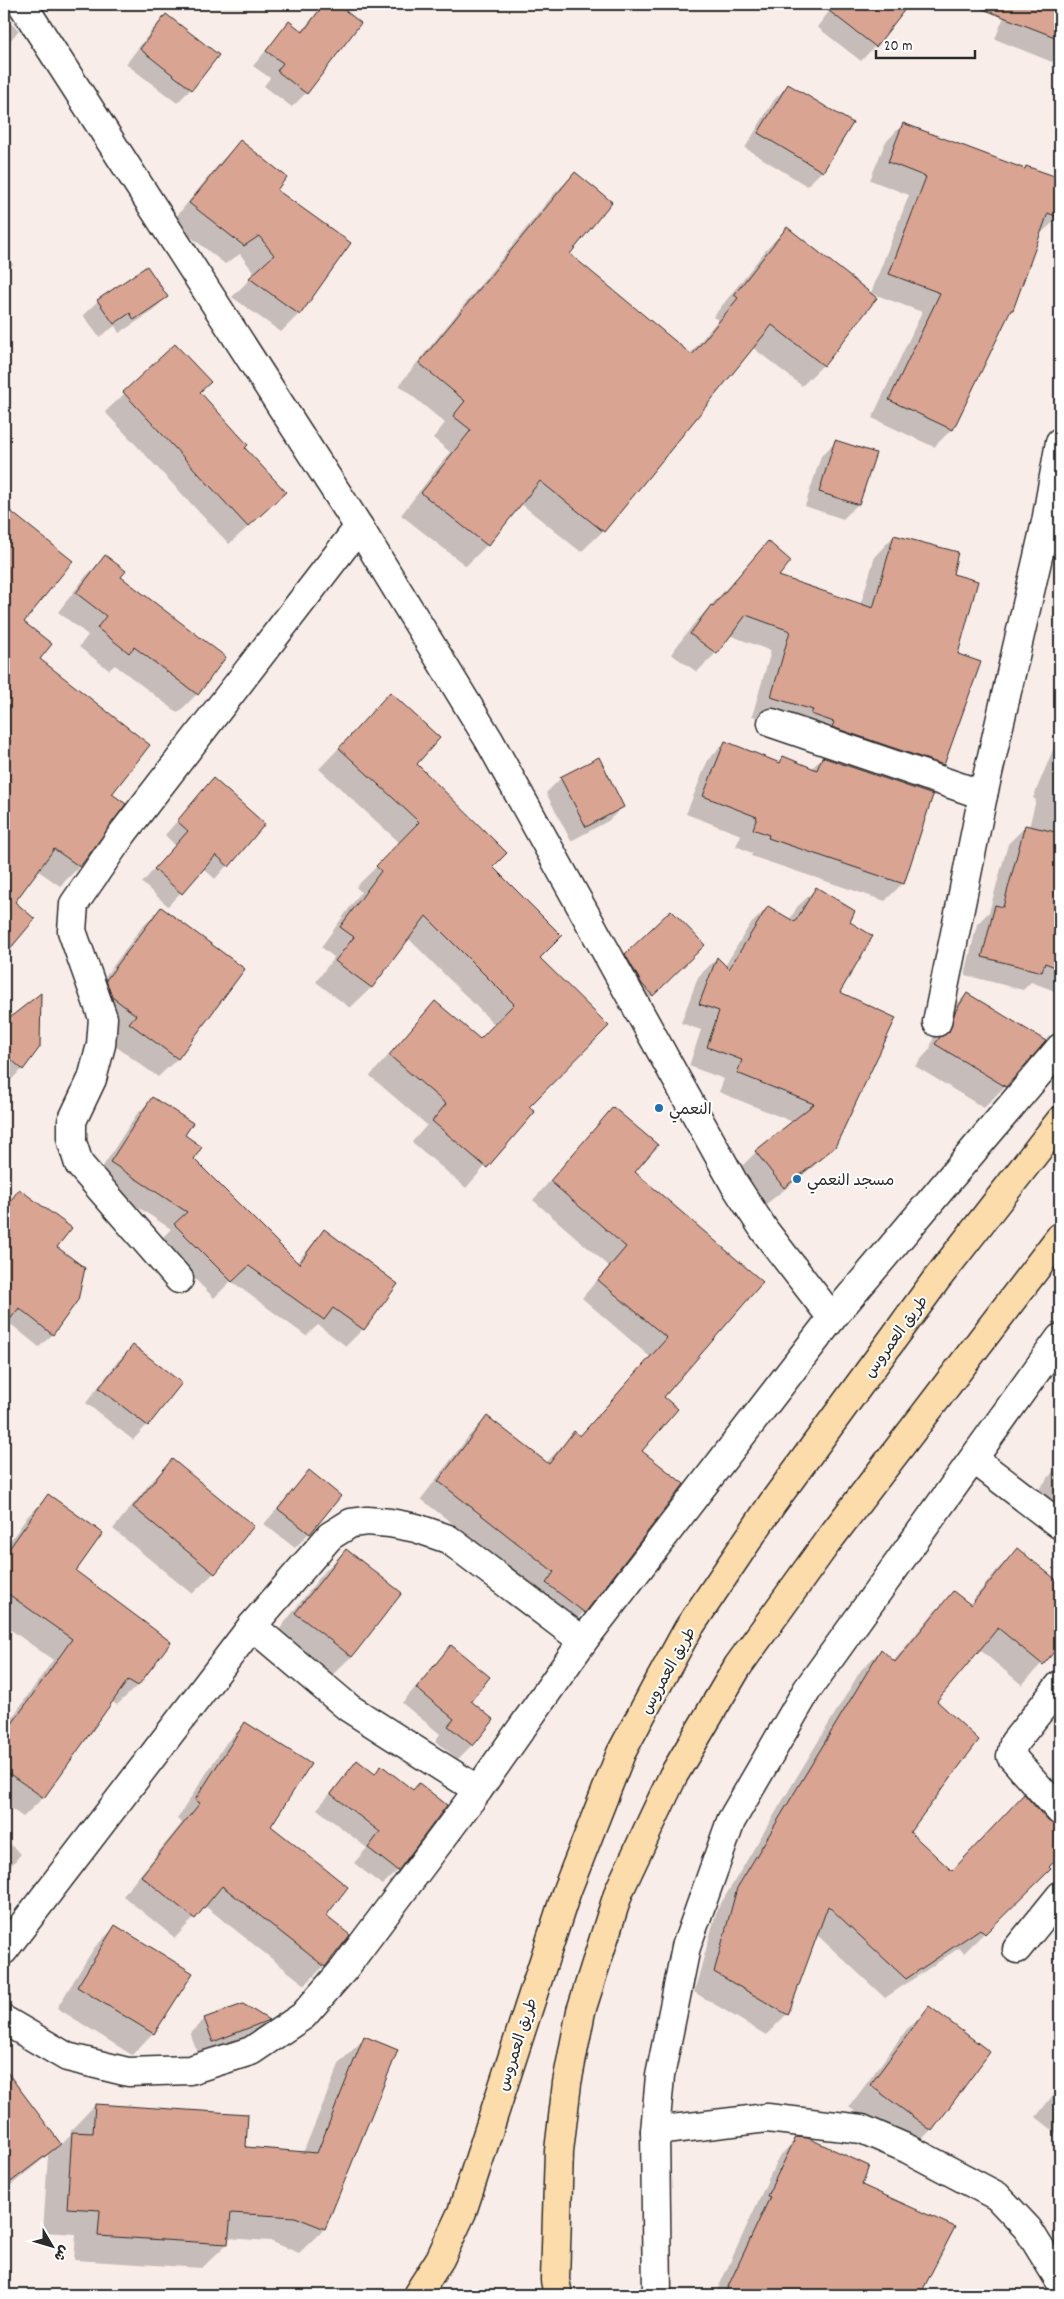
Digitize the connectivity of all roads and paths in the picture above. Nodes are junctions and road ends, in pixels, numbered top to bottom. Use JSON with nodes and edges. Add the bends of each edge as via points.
{"nodes":[{"id":1,"x":22,"y":4,"type":"edge"},
{"id":2,"x":1060,"y":442,"type":"edge"},
{"id":3,"x":1053,"y":526,"type":"edge"},
{"id":4,"x":360,"y":527,"type":"junction"},
{"id":5,"x":772,"y":723,"type":"dead end"},
{"id":6,"x":983,"y":795,"type":"junction"},
{"id":7,"x":937,"y":1022,"type":"dead end"},
{"id":8,"x":1060,"y":1048,"type":"edge"},
{"id":9,"x":1060,"y":1121,"type":"edge"},
{"id":10,"x":1060,"y":1237,"type":"edge"},
{"id":11,"x":179,"y":1279,"type":"dead end"},
{"id":12,"x":832,"y":1318,"type":"junction"},
{"id":13,"x":1060,"y":1338,"type":"edge"},
{"id":14,"x":975,"y":1460,"type":"junction"},
{"id":15,"x":1060,"y":1525,"type":"edge"},
{"id":16,"x":252,"y":1626,"type":"junction"},
{"id":17,"x":583,"y":1641,"type":"junction"},
{"id":18,"x":1060,"y":1685,"type":"edge"},
{"id":19,"x":478,"y":1790,"type":"junction"},
{"id":20,"x":1060,"y":1811,"type":"edge"},
{"id":21,"x":1060,"y":1896,"type":"edge"},
{"id":22,"x":4,"y":1950,"type":"edge"},
{"id":23,"x":1016,"y":1950,"type":"dead end"},
{"id":24,"x":4,"y":2020,"type":"edge"},
{"id":25,"x":655,"y":2131,"type":"junction"},
{"id":26,"x":1060,"y":2281,"type":"edge"},
{"id":27,"x":417,"y":2295,"type":"edge"},
{"id":28,"x":558,"y":2295,"type":"edge"},
{"id":29,"x":657,"y":2295,"type":"edge"}],
"edges":[{"from":1,"to":4,"type":"street"},
{"from":2,"to":3,"type":"street"},
{"from":3,"to":6,"type":"street"},
{"from":4,"to":11,"type":"street","via":[[123,833],[74,904],[72,931],[103,1018],[102,1045],[92,1079],[72,1121],[72,1142],[79,1164]]},
{"from":4,"to":12,"type":"street","via":[[489,740],[735,1185],[765,1231]]},
{"from":5,"to":6,"type":"street"},
{"from":6,"to":7,"type":"street"},
{"from":8,"to":12,"type":"street"},
{"from":9,"to":27,"type":"main road","name":"طريق العمروس","via":[[936,1280],[772,1504],[688,1629],[654,1691],[621,1753],[567,1890],[462,2212],[440,2260]]},
{"from":10,"to":28,"type":"main road","via":[[738,1666],[673,1776],[619,1891],[581,2011],[567,2083],[559,2151]]},
{"from":12,"to":17,"type":"street"},
{"from":13,"to":14,"type":"street"},
{"from":14,"to":15,"type":"street"},
{"from":14,"to":25,"type":"street","via":[[807,1690],[732,1821],[686,1947],[660,2076]]},
{"from":16,"to":17,"type":"street","via":[[330,1536],[352,1523],[367,1521],[416,1528],[448,1539]]},
{"from":16,"to":19,"type":"street","via":[[349,1708]]},
{"from":16,"to":22,"type":"street"},
{"from":17,"to":19,"type":"street"},
{"from":18,"to":20,"type":"street","via":[[1014,1743],[1011,1756]]},
{"from":19,"to":24,"type":"street","via":[[344,1969],[303,2016],[251,2051],[190,2070],[128,2072],[67,2057]]},
{"from":21,"to":23,"type":"street"},
{"from":25,"to":26,"type":"street","via":[[767,2118],[862,2129],[908,2149],[997,2196],[1028,2229]]},
{"from":25,"to":29,"type":"street"}]}
